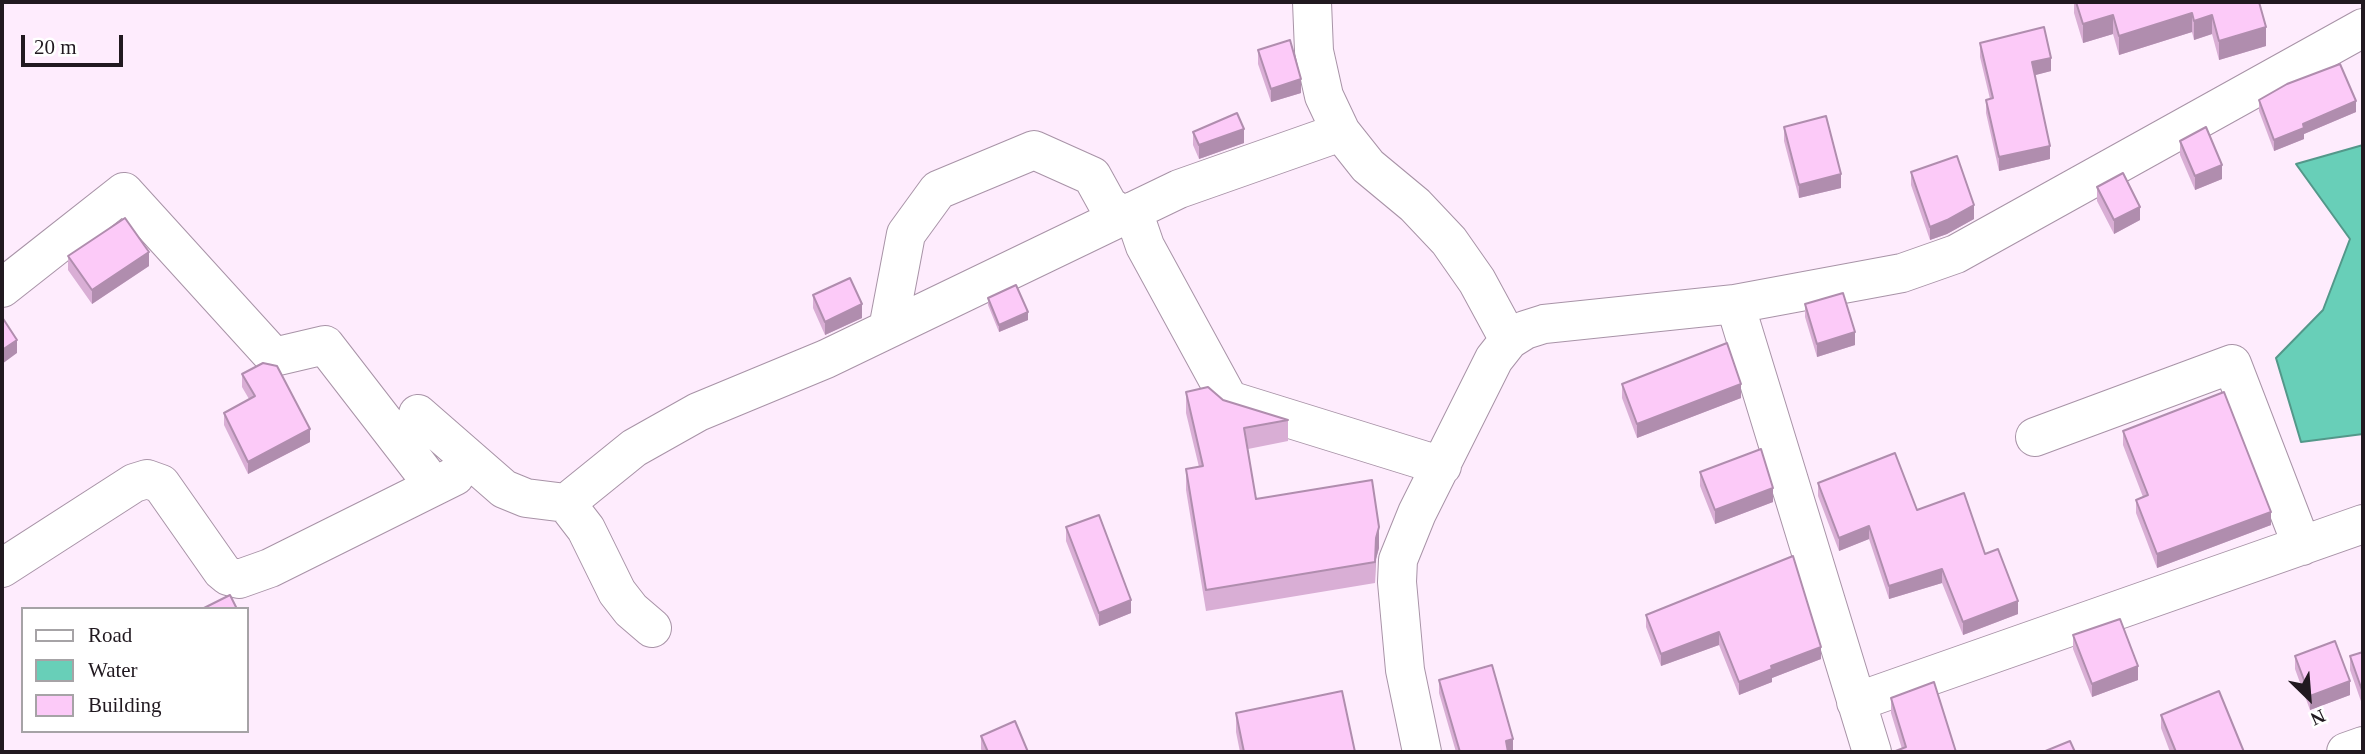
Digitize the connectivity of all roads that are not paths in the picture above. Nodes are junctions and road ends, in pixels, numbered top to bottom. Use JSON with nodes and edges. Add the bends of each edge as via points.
{"nodes":[{"id":1,"x":1312,"y":2,"type":"edge"},
{"id":2,"x":2363,"y":28,"type":"edge"},
{"id":3,"x":1341,"y":132,"type":"junction"},
{"id":4,"x":1128,"y":214,"type":"junction"},
{"id":5,"x":2,"y":288,"type":"edge"},
{"id":6,"x":1735,"y":304,"type":"junction"},
{"id":7,"x":888,"y":330,"type":"junction"},
{"id":8,"x":1509,"y":340,"type":"junction"},
{"id":9,"x":418,"y":414,"type":"dead end"},
{"id":10,"x":2035,"y":437,"type":"dead end"},
{"id":11,"x":475,"y":466,"type":"junction"},
{"id":12,"x":1442,"y":466,"type":"junction"},
{"id":13,"x":434,"y":486,"type":"junction"},
{"id":14,"x":566,"y":503,"type":"junction"},
{"id":15,"x":2363,"y":524,"type":"edge"},
{"id":16,"x":2302,"y":546,"type":"junction"},
{"id":17,"x":2,"y":568,"type":"edge"},
{"id":18,"x":652,"y":628,"type":"dead end"},
{"id":19,"x":1856,"y":702,"type":"junction"},
{"id":20,"x":2363,"y":746,"type":"edge"},
{"id":21,"x":1422,"y":752,"type":"edge"},
{"id":22,"x":1872,"y":752,"type":"edge"},
{"id":23,"x":2346,"y":752,"type":"edge"}],
"edges":[{"from":1,"to":3,"type":"street","via":[[1314,51],[1324,96]]},
{"from":2,"to":6,"type":"street","via":[[1956,254],[1902,274]]},
{"from":3,"to":4,"type":"street","via":[[1179,189]]},
{"from":3,"to":8,"type":"street","via":[[1368,166],[1415,205],[1448,241],[1478,281]]},
{"from":4,"to":7,"type":"street"},
{"from":4,"to":7,"type":"street","via":[[1108,205],[1092,176],[1034,150],[938,190],[906,234]]},
{"from":4,"to":12,"type":"street","via":[[1229,400]]},
{"from":5,"to":13,"type":"street","via":[[124,192],[274,357],[325,345]]},
{"from":6,"to":8,"type":"street","via":[[1544,324]]},
{"from":6,"to":19,"type":"street"},
{"from":7,"to":14,"type":"street","via":[[660,432]]},
{"from":8,"to":12,"type":"street","via":[[1494,359]]},
{"from":9,"to":11,"type":"street"},
{"from":10,"to":16,"type":"street","via":[[2232,364]]},
{"from":11,"to":13,"type":"street"},
{"from":11,"to":14,"type":"street","via":[[504,489],[526,498]]},
{"from":12,"to":21,"type":"street","via":[[1398,560],[1405,670]]},
{"from":13,"to":17,"type":"street","via":[[239,579],[222,571],[161,484],[147,479]]},
{"from":14,"to":18,"type":"street","via":[[586,529],[617,592]]},
{"from":15,"to":16,"type":"street"},
{"from":16,"to":19,"type":"street"},
{"from":19,"to":22,"type":"street"},
{"from":20,"to":23,"type":"street"}]}
